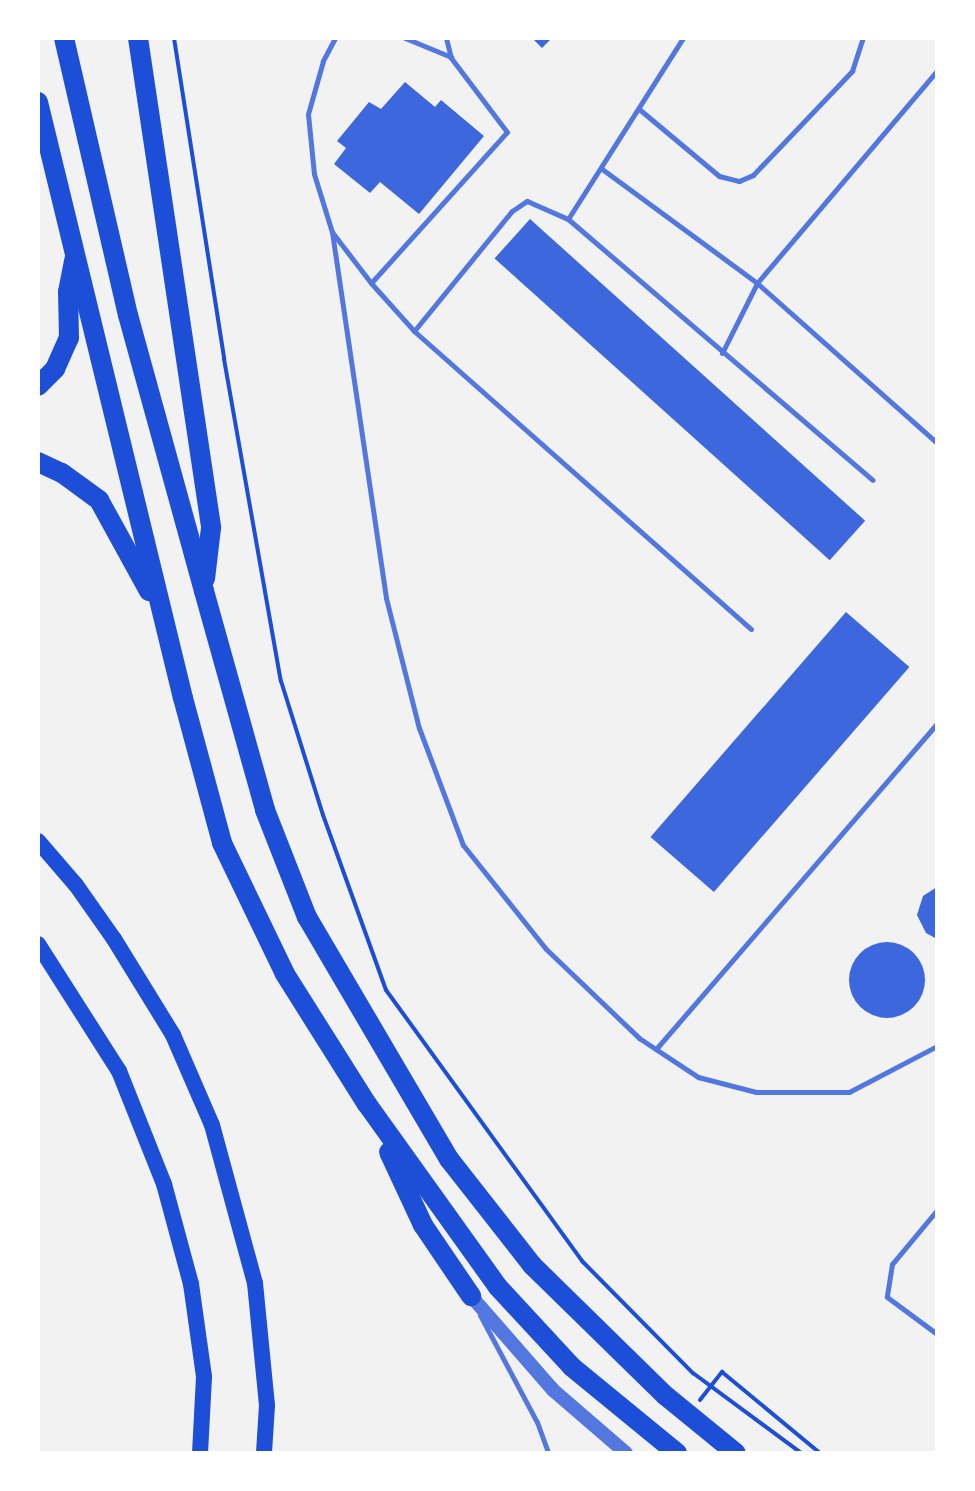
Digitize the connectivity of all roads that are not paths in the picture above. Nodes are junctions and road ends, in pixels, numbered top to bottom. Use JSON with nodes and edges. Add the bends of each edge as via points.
{"nodes":[{"id":1,"x":64,"y":38,"type":"edge"},
{"id":2,"x":138,"y":38,"type":"edge"},
{"id":3,"x":335,"y":38,"type":"edge"},
{"id":4,"x":405,"y":38,"type":"edge"},
{"id":5,"x":446,"y":38,"type":"edge"},
{"id":6,"x":683,"y":38,"type":"edge"},
{"id":7,"x":863,"y":38,"type":"edge"},
{"id":8,"x":451,"y":58,"type":"junction"},
{"id":9,"x":937,"y":71,"type":"edge"},
{"id":10,"x":38,"y":102,"type":"edge"},
{"id":11,"x":639,"y":109,"type":"junction"},
{"id":12,"x":602,"y":169,"type":"junction"},
{"id":13,"x":568,"y":219,"type":"junction"},
{"id":14,"x":332,"y":232,"type":"junction"},
{"id":15,"x":76,"y":252,"type":"junction"},
{"id":16,"x":371,"y":283,"type":"junction"},
{"id":17,"x":757,"y":283,"type":"junction"},
{"id":18,"x":414,"y":331,"type":"junction"},
{"id":19,"x":722,"y":353,"type":"junction"},
{"id":20,"x":38,"y":386,"type":"edge"},
{"id":21,"x":937,"y":443,"type":"edge"},
{"id":22,"x":38,"y":462,"type":"edge"},
{"id":23,"x":872,"y":480,"type":"dead end"},
{"id":24,"x":204,"y":591,"type":"junction"},
{"id":25,"x":165,"y":624,"type":"junction"},
{"id":26,"x":751,"y":629,"type":"dead end"},
{"id":27,"x":937,"y":723,"type":"edge"},
{"id":28,"x":38,"y":841,"type":"edge"},
{"id":29,"x":38,"y":944,"type":"edge"},
{"id":30,"x":937,"y":1046,"type":"edge"},
{"id":31,"x":656,"y":1049,"type":"junction"},
{"id":32,"x":367,"y":1104,"type":"junction"},
{"id":33,"x":937,"y":1210,"type":"edge"},
{"id":34,"x":471,"y":1296,"type":"junction"},
{"id":35,"x":937,"y":1334,"type":"edge"},
{"id":36,"x":200,"y":1453,"type":"edge"},
{"id":37,"x":264,"y":1453,"type":"edge"},
{"id":38,"x":548,"y":1453,"type":"edge"},
{"id":39,"x":626,"y":1453,"type":"edge"},
{"id":40,"x":677,"y":1453,"type":"edge"},
{"id":41,"x":736,"y":1453,"type":"edge"}],
"edges":[{"from":1,"to":24,"type":"highway","via":[[128,315]]},
{"from":2,"to":24,"type":"highway","via":[[211,528]]},
{"from":3,"to":14,"type":"lane","via":[[308,114],[314,174]]},
{"from":4,"to":8,"type":"lane"},
{"from":5,"to":8,"type":"lane"},
{"from":6,"to":11,"type":"lane"},
{"from":7,"to":11,"type":"lane","via":[[852,71],[753,175],[739,181],[719,176]]},
{"from":8,"to":16,"type":"lane","via":[[507,132]]},
{"from":9,"to":17,"type":"lane"},
{"from":10,"to":15,"type":"highway"},
{"from":11,"to":12,"type":"lane"},
{"from":12,"to":13,"type":"lane"},
{"from":12,"to":17,"type":"lane"},
{"from":13,"to":18,"type":"lane","via":[[527,201],[512,211]]},
{"from":13,"to":19,"type":"lane"},
{"from":14,"to":16,"type":"lane"},
{"from":14,"to":31,"type":"lane","via":[[386,598],[419,728],[463,845],[546,949]]},
{"from":15,"to":20,"type":"highway","via":[[68,292],[69,338],[55,369]]},
{"from":15,"to":25,"type":"highway"},
{"from":16,"to":18,"type":"lane"},
{"from":17,"to":19,"type":"lane"},
{"from":17,"to":21,"type":"lane"},
{"from":18,"to":26,"type":"lane"},
{"from":19,"to":23,"type":"lane"},
{"from":22,"to":25,"type":"highway","via":[[99,500]]},
{"from":24,"to":41,"type":"highway","via":[[270,824],[307,917],[449,1159],[532,1265],[666,1396]]},
{"from":25,"to":32,"type":"highway","via":[[222,843],[285,974]]},
{"from":27,"to":31,"type":"lane"},
{"from":28,"to":37,"type":"main road","via":[[114,939],[173,1035],[212,1125],[255,1283],[267,1405]]},
{"from":29,"to":36,"type":"main road","via":[[119,1071],[164,1184],[191,1284],[204,1377]]},
{"from":30,"to":31,"type":"lane","via":[[849,1092],[756,1092],[698,1077]]},
{"from":32,"to":34,"type":"highway","via":[[423,1225]]},
{"from":32,"to":40,"type":"highway","via":[[498,1287],[572,1367]]},
{"from":33,"to":35,"type":"lane","via":[[892,1264],[887,1297]]},
{"from":34,"to":38,"type":"lane"},
{"from":34,"to":39,"type":"street","via":[[553,1390]]}]}
